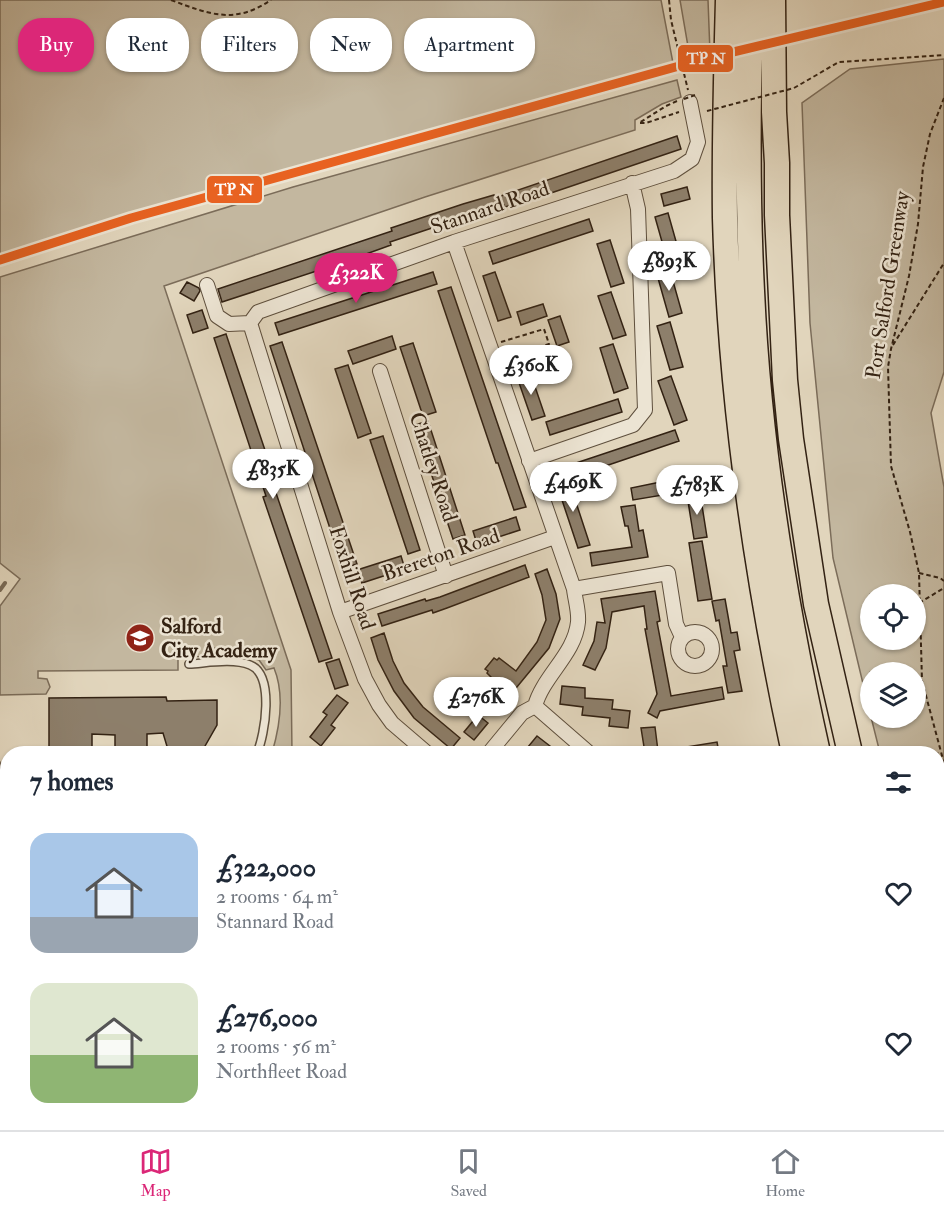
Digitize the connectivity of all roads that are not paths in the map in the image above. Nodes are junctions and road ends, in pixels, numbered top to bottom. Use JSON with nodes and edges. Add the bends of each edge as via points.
{"nodes":[{"id":1,"x":728,"y":0,"type":"edge"},
{"id":2,"x":751,"y":0,"type":"edge"},
{"id":3,"x":773,"y":0,"type":"edge"},
{"id":4,"x":782,"y":0,"type":"edge"},
{"id":5,"x":690,"y":101,"type":"road end"},
{"id":6,"x":777,"y":163,"type":"junction"},
{"id":7,"x":632,"y":183,"type":"junction"},
{"id":8,"x":454,"y":242,"type":"junction"},
{"id":9,"x":207,"y":285,"type":"dead end"},
{"id":10,"x":250,"y":323,"type":"junction"},
{"id":11,"x":380,"y":371,"type":"dead end"},
{"id":12,"x":529,"y":461,"type":"junction"},
{"id":13,"x":555,"y":537,"type":"junction"},
{"id":14,"x":446,"y":576,"type":"junction"},
{"id":15,"x":574,"y":589,"type":"junction"},
{"id":16,"x":340,"y":612,"type":"junction"},
{"id":17,"x":682,"y":637,"type":"dead end"},
{"id":18,"x":189,"y":664,"type":"dead end"},
{"id":19,"x":535,"y":706,"type":"junction"},
{"id":20,"x":259,"y":746,"type":"edge"},
{"id":21,"x":419,"y":746,"type":"edge"},
{"id":22,"x":495,"y":746,"type":"edge"},
{"id":23,"x":581,"y":746,"type":"edge"},
{"id":24,"x":791,"y":746,"type":"edge"},
{"id":25,"x":816,"y":746,"type":"edge"},
{"id":26,"x":848,"y":746,"type":"edge"}],
"edges":[{"from":1,"to":24,"type":"highway","via":[[725,217],[736,386],[756,558]]},
{"from":2,"to":25,"type":"highway","via":[[749,216],[759,383],[779,552]]},
{"from":3,"to":6,"type":"highway"},
{"from":4,"to":6,"type":"highway"},
{"from":5,"to":7,"type":"street","name":"Stannard Road","via":[[698,142],[692,159],[674,171]]},
{"from":6,"to":26,"type":"highway","via":[[780,290],[791,439],[816,604]]},
{"from":7,"to":8,"type":"street","name":"Stannard Road"},
{"from":7,"to":12,"type":"street","via":[[638,209],[645,410],[633,425]]},
{"from":8,"to":10,"type":"street","name":"Stannard Road","via":[[258,312]]},
{"from":8,"to":12,"type":"street"},
{"from":9,"to":10,"type":"street","via":[[217,316],[229,324]]},
{"from":10,"to":16,"type":"street","name":"Foxhill Road"},
{"from":11,"to":14,"type":"street","name":"Chatley Road"},
{"from":12,"to":13,"type":"street"},
{"from":13,"to":14,"type":"street","name":"Brereton Road"},
{"from":13,"to":15,"type":"street"},
{"from":14,"to":16,"type":"street","name":"Brereton Road"},
{"from":15,"to":17,"type":"street","via":[[668,573],[676,624]]},
{"from":15,"to":19,"type":"street","via":[[578,622],[572,644],[538,694]]},
{"from":16,"to":21,"type":"street","name":"Foxhill Road","via":[[379,705],[392,723]]},
{"from":18,"to":20,"type":"lane","via":[[231,662],[252,665],[258,672],[266,707]]},
{"from":19,"to":22,"type":"street","via":[[522,713]]},
{"from":19,"to":23,"type":"street"}]}
